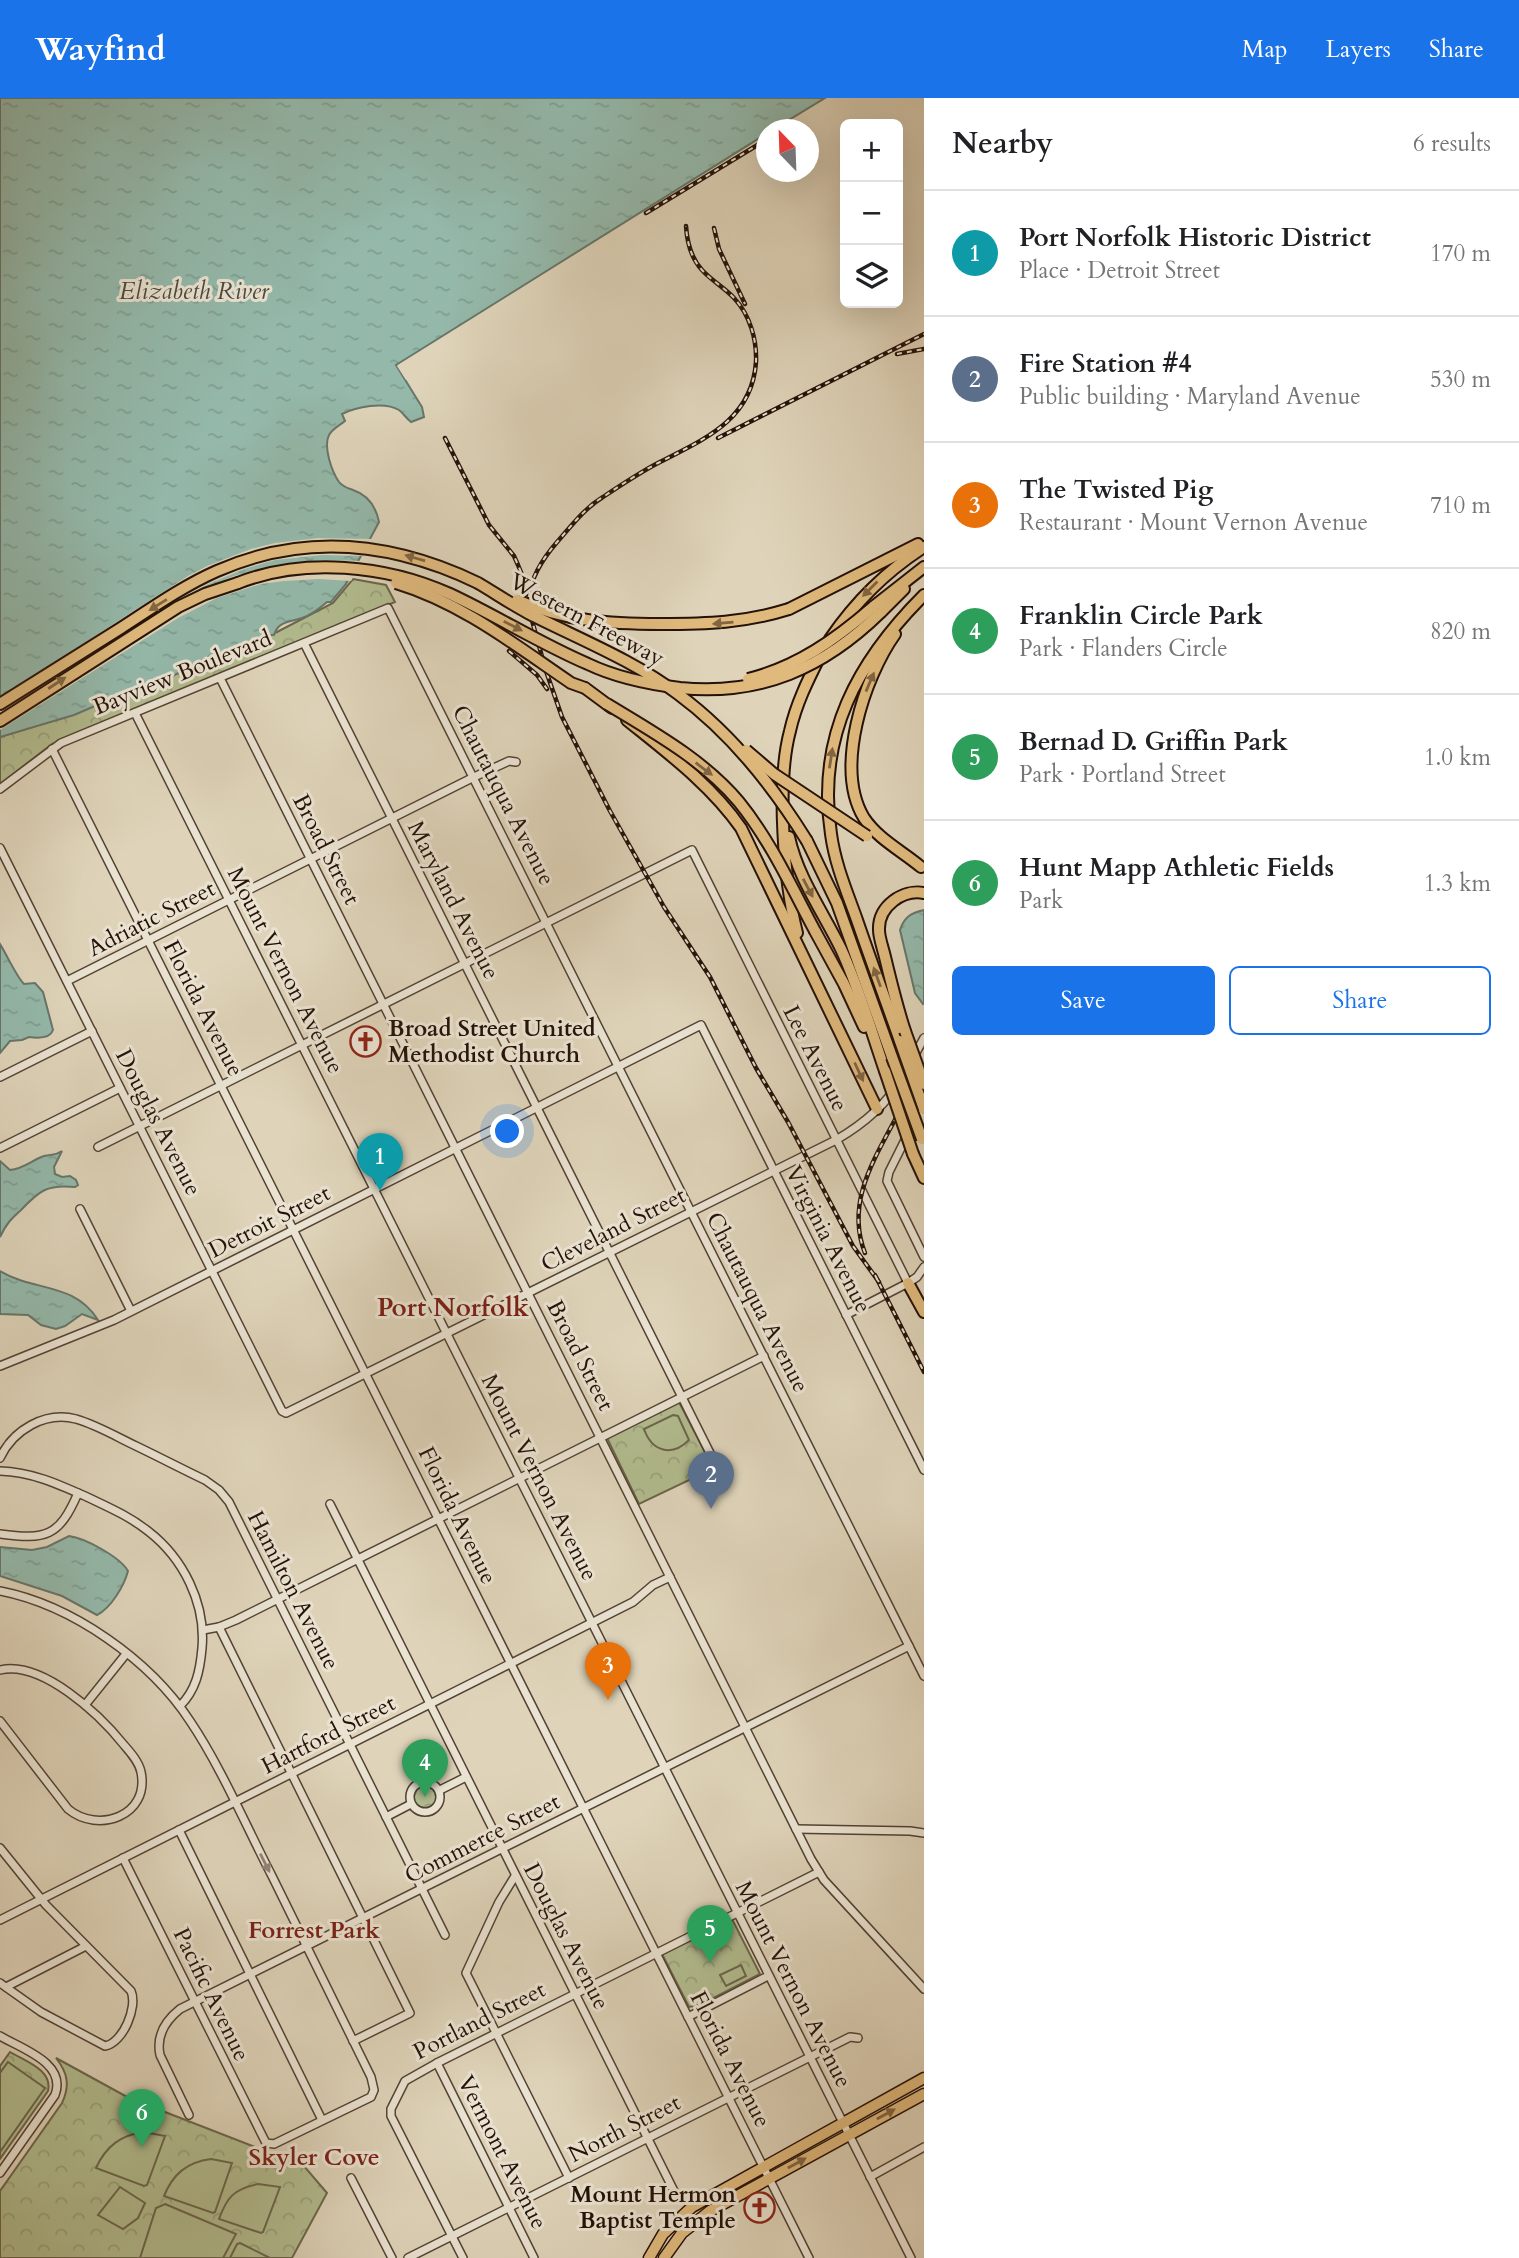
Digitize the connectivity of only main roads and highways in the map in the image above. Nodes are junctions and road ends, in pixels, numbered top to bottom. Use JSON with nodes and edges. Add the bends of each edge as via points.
{"nodes":[{"id":1,"x":924,"y":541,"type":"edge"},
{"id":2,"x":924,"y":547,"type":"edge"},
{"id":3,"x":924,"y":569,"type":"edge"},
{"id":4,"x":237,"y":583,"type":"junction"},
{"id":5,"x":478,"y":583,"type":"junction"},
{"id":6,"x":924,"y":597,"type":"edge"},
{"id":7,"x":0,"y":704,"type":"edge"},
{"id":8,"x":607,"y":704,"type":"junction"},
{"id":9,"x":0,"y":721,"type":"edge"},
{"id":10,"x":717,"y":725,"type":"junction"},
{"id":11,"x":784,"y":800,"type":"junction"},
{"id":12,"x":923,"y":868,"type":"edge"},
{"id":13,"x":924,"y":893,"type":"edge"},
{"id":14,"x":808,"y":966,"type":"junction"},
{"id":15,"x":903,"y":1036,"type":"junction"},
{"id":16,"x":885,"y":1071,"type":"junction"},
{"id":17,"x":924,"y":1084,"type":"edge"},
{"id":18,"x":877,"y":1109,"type":"road end"},
{"id":19,"x":924,"y":1109,"type":"edge"},
{"id":20,"x":923,"y":1142,"type":"edge"},
{"id":21,"x":924,"y":1178,"type":"edge"},
{"id":22,"x":908,"y":1283,"type":"road end"},
{"id":23,"x":924,"y":1312,"type":"edge"},
{"id":24,"x":924,"y":2078,"type":"edge"},
{"id":25,"x":924,"y":2094,"type":"edge"},
{"id":26,"x":649,"y":2258,"type":"edge"},
{"id":27,"x":664,"y":2258,"type":"edge"}],
"edges":[{"from":1,"to":5,"type":"highway","one_way":true,"bridge":true,"via":[[789,608],[720,624],[584,620],[543,610]]},
{"from":2,"to":11,"type":"highway","one_way":true,"via":[[876,582],[825,648],[789,734]]},
{"from":4,"to":3,"type":"highway","one_way":true,"bridge":true,"via":[[260,574],[311,568],[406,579],[449,594],[605,672],[698,690],[780,679],[828,655],[863,629],[877,609]]},
{"from":4,"to":8,"type":"highway","bridge":true,"via":[[325,573],[399,584],[467,614]]},
{"from":9,"to":4,"type":"highway","one_way":true,"via":[[169,612]]},
{"from":5,"to":7,"type":"highway","name":"Western Freeway","one_way":true,"via":[[432,563],[380,550],[318,547],[240,562],[191,584]]},
{"from":5,"to":10,"type":"highway","name":"Western Freeway","bridge":true,"via":[[649,675]]},
{"from":12,"to":6,"type":"highway","one_way":true,"via":[[868,823],[855,795],[853,768],[859,712],[870,680],[892,638]]},
{"from":15,"to":6,"type":"highway","one_way":true,"via":[[840,873],[833,848],[828,780],[838,727],[857,678],[881,642]]},
{"from":8,"to":14,"type":"highway","bridge":true,"via":[[717,798],[741,828]]},
{"from":8,"to":16,"type":"highway","one_way":true,"bridge":true,"via":[[661,737],[739,802],[816,931]]},
{"from":10,"to":12,"type":"highway","bridge":true,"via":[[774,774]]},
{"from":10,"to":20,"type":"highway","name":"Western Freeway","bridge":true,"via":[[769,786],[807,841],[837,903]]},
{"from":11,"to":14,"type":"highway","via":[[792,913]]},
{"from":11,"to":16,"type":"highway","one_way":true,"via":[[798,867],[840,947]]},
{"from":13,"to":15,"type":"highway","via":[[897,897],[878,930]]},
{"from":14,"to":18,"type":"highway","one_way":true},
{"from":15,"to":17,"type":"highway","bridge":true},
{"from":15,"to":19,"type":"highway","bridge":true},
{"from":16,"to":21,"type":"highway","bridge":true},
{"from":22,"to":23,"type":"highway"},
{"from":24,"to":26,"type":"main road","via":[[692,2207],[663,2234]]},
{"from":27,"to":25,"type":"main road","one_way":true,"via":[[692,2223]]}]}
